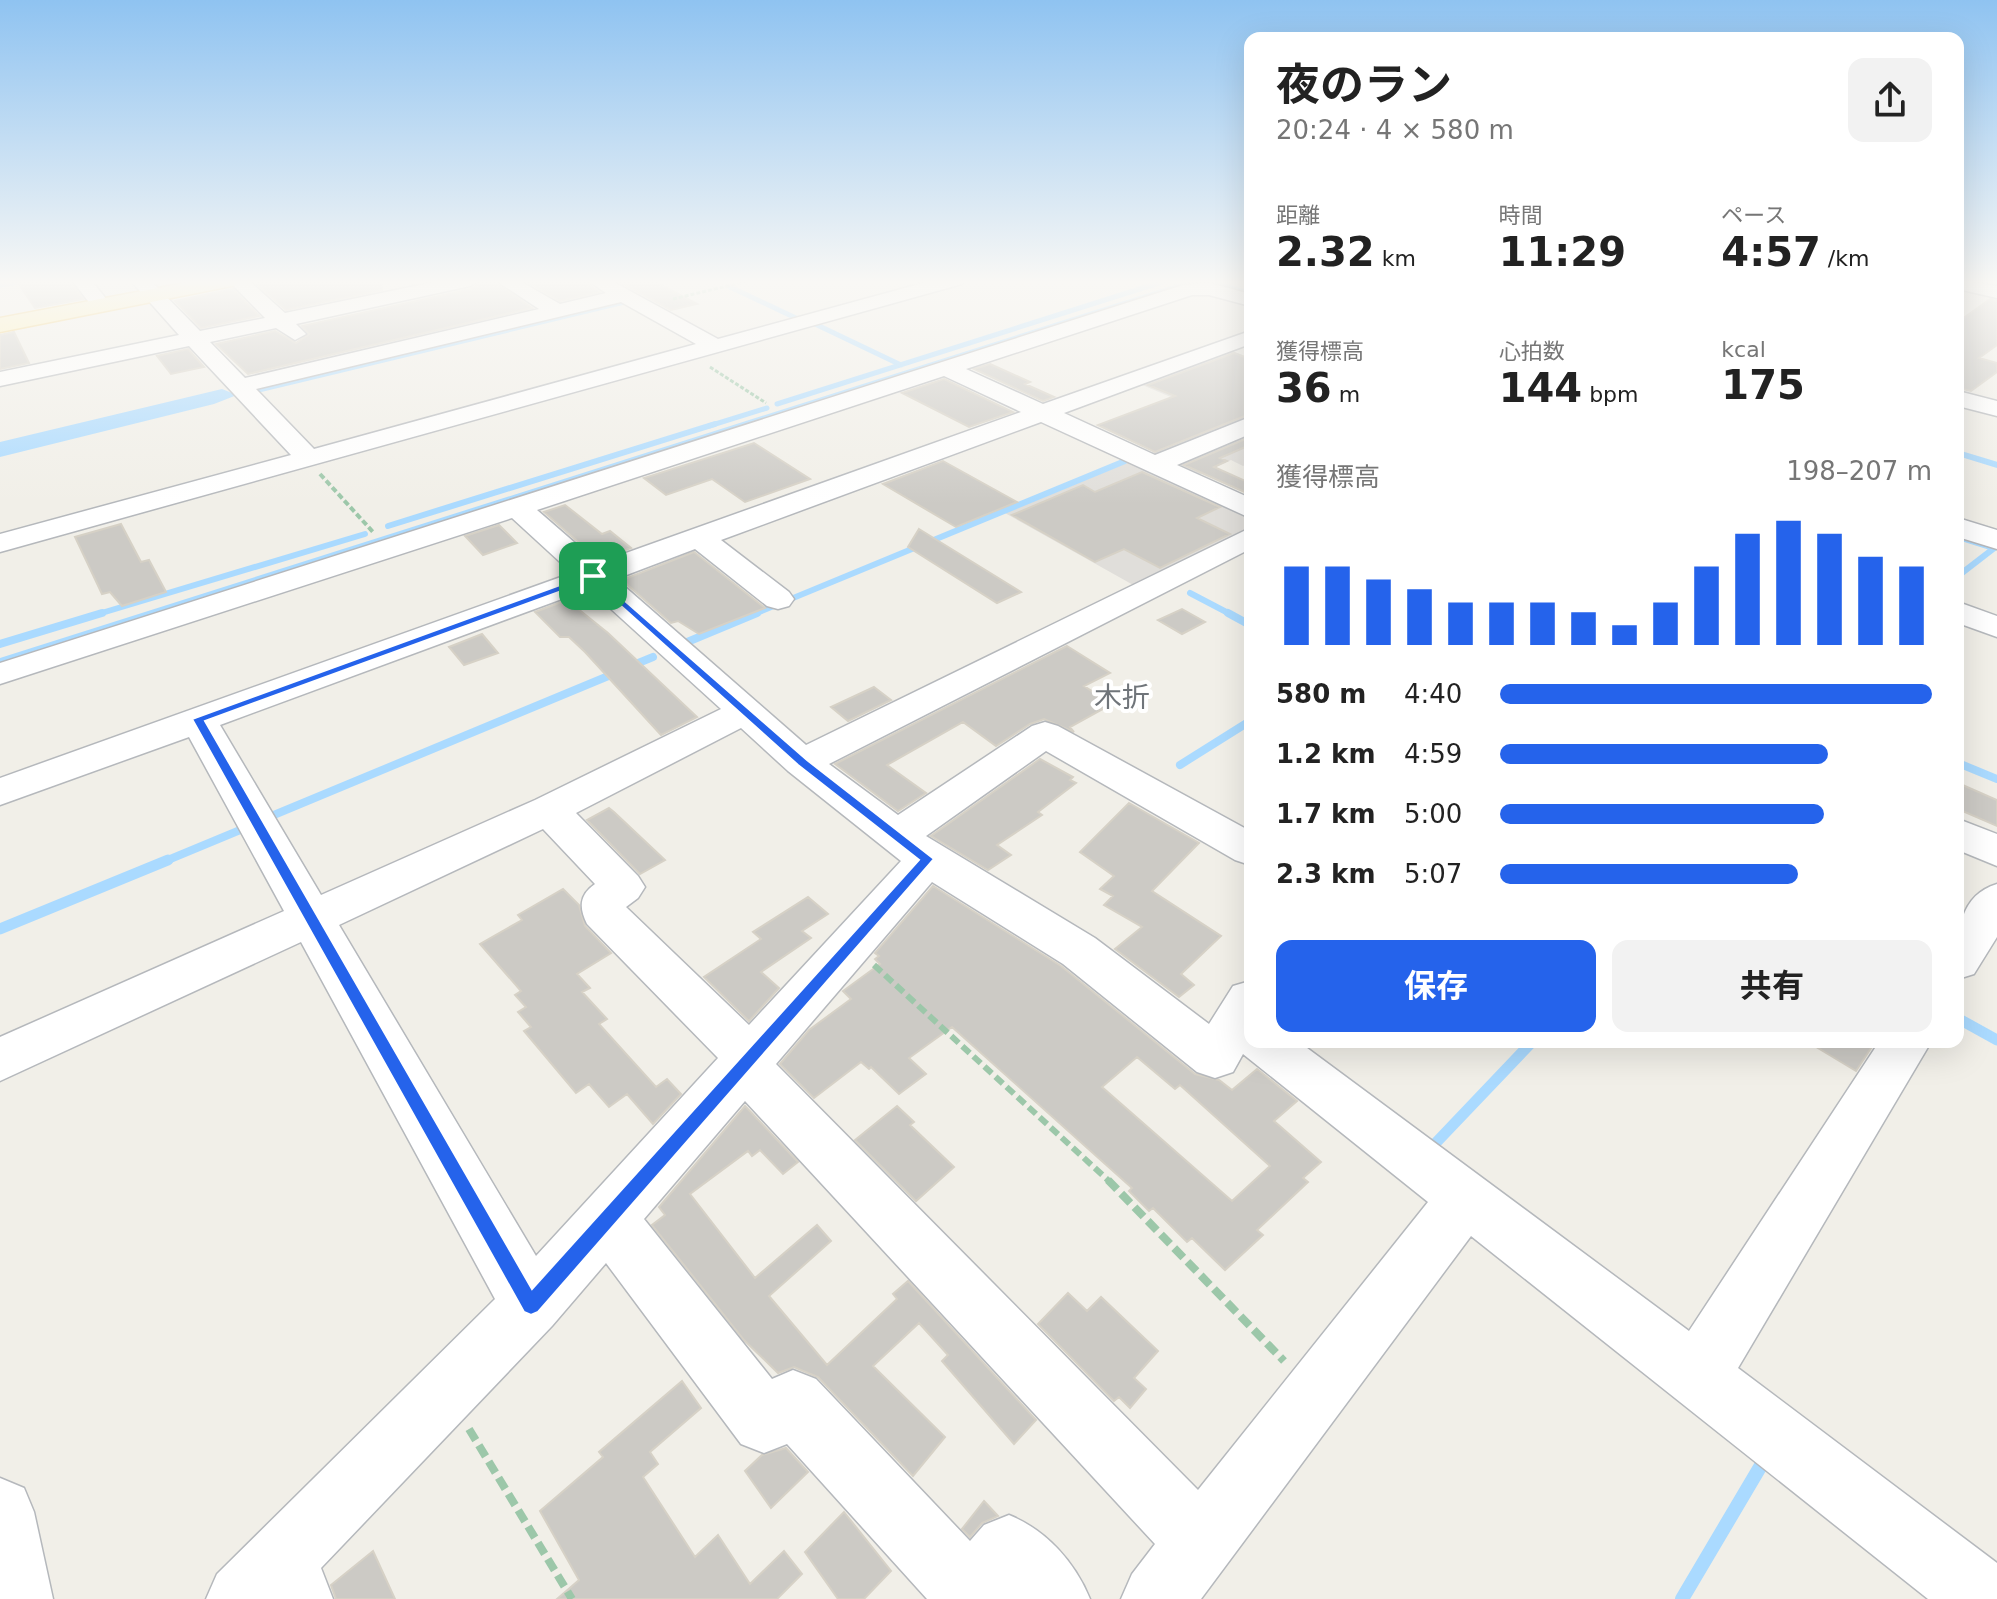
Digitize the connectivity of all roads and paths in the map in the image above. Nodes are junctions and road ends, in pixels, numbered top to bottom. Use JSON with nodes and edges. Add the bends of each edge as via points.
{"nodes":[{"id":1,"x":116,"y":355,"type":"edge"},
{"id":2,"x":211,"y":355,"type":"edge"},
{"id":3,"x":319,"y":355,"type":"edge"},
{"id":4,"x":369,"y":355,"type":"edge"},
{"id":5,"x":682,"y":355,"type":"edge"},
{"id":6,"x":691,"y":355,"type":"edge"},
{"id":7,"x":991,"y":355,"type":"edge"},
{"id":8,"x":1203,"y":355,"type":"edge"},
{"id":9,"x":330,"y":364,"type":"junction"},
{"id":10,"x":948,"y":369,"type":"junction"},
{"id":11,"x":0,"y":379,"type":"edge"},
{"id":12,"x":240,"y":386,"type":"junction"},
{"id":13,"x":1964,"y":400,"type":"edge"},
{"id":14,"x":773,"y":408,"type":"dead end"},
{"id":15,"x":1997,"y":409,"type":"edge"},
{"id":16,"x":1041,"y":413,"type":"junction"},
{"id":17,"x":1244,"y":428,"type":"edge"},
{"id":18,"x":307,"y":458,"type":"junction"},
{"id":19,"x":1154,"y":465,"type":"junction"},
{"id":20,"x":1244,"y":506,"type":"edge"},
{"id":21,"x":518,"y":508,"type":"junction"},
{"id":22,"x":1964,"y":529,"type":"edge"},
{"id":23,"x":376,"y":535,"type":"dead end"},
{"id":24,"x":699,"y":538,"type":"junction"},
{"id":25,"x":1244,"y":540,"type":"edge"},
{"id":26,"x":1997,"y":540,"type":"edge"},
{"id":27,"x":0,"y":543,"type":"edge"},
{"id":28,"x":593,"y":576,"type":"junction"},
{"id":29,"x":778,"y":599,"type":"dead end"},
{"id":30,"x":1964,"y":614,"type":"edge"},
{"id":31,"x":1997,"y":627,"type":"edge"},
{"id":32,"x":0,"y":674,"type":"edge"},
{"id":33,"x":745,"y":711,"type":"junction"},
{"id":34,"x":198,"y":719,"type":"junction"},
{"id":35,"x":802,"y":762,"type":"junction"},
{"id":36,"x":0,"y":792,"type":"edge"},
{"id":37,"x":549,"y":810,"type":"junction"},
{"id":38,"x":1964,"y":836,"type":"edge"},
{"id":39,"x":912,"y":847,"type":"junction"},
{"id":40,"x":1244,"y":847,"type":"edge"},
{"id":41,"x":1997,"y":851,"type":"edge"},
{"id":42,"x":1997,"y":900,"type":"edge"},
{"id":43,"x":311,"y":918,"type":"junction"},
{"id":44,"x":852,"y":944,"type":"junction"},
{"id":45,"x":1964,"y":952,"type":"edge"},
{"id":46,"x":1244,"y":1030,"type":"edge"},
{"id":47,"x":1280,"y":1048,"type":"edge"},
{"id":48,"x":1902,"y":1048,"type":"edge"},
{"id":49,"x":0,"y":1060,"type":"edge"},
{"id":50,"x":747,"y":1062,"type":"junction"},
{"id":51,"x":1466,"y":1198,"type":"junction"},
{"id":52,"x":608,"y":1219,"type":"junction"},
{"id":53,"x":531,"y":1305,"type":"junction"},
{"id":54,"x":1697,"y":1376,"type":"junction"},
{"id":55,"x":446,"y":1391,"type":"junction"},
{"id":56,"x":1316,"y":1393,"type":"junction"},
{"id":57,"x":0,"y":1512,"type":"edge"},
{"id":58,"x":1201,"y":1542,"type":"junction"},
{"id":59,"x":274,"y":1585,"type":"edge"},
{"id":60,"x":17,"y":1599,"type":"edge"},
{"id":61,"x":572,"y":1599,"type":"edge"},
{"id":62,"x":1054,"y":1599,"type":"edge"},
{"id":63,"x":1157,"y":1599,"type":"edge"},
{"id":64,"x":1985,"y":1599,"type":"edge"}],
"edges":[{"from":1,"to":11,"type":"street"},
{"from":2,"to":12,"type":"street"},
{"from":3,"to":9,"type":"street"},
{"from":4,"to":9,"type":"street"},
{"from":5,"to":18,"type":"street"},
{"from":6,"to":14,"type":"path"},
{"from":7,"to":10,"type":"street"},
{"from":8,"to":16,"type":"street"},
{"from":9,"to":12,"type":"street"},
{"from":10,"to":16,"type":"street"},
{"from":10,"to":21,"type":"street"},
{"from":12,"to":18,"type":"street"},
{"from":13,"to":15,"type":"street"},
{"from":16,"to":19,"type":"street"},
{"from":16,"to":24,"type":"street"},
{"from":17,"to":19,"type":"street"},
{"from":18,"to":23,"type":"path"},
{"from":18,"to":27,"type":"street"},
{"from":19,"to":20,"type":"street"},
{"from":21,"to":28,"type":"street"},
{"from":21,"to":32,"type":"street"},
{"from":22,"to":26,"type":"street"},
{"from":24,"to":28,"type":"street"},
{"from":24,"to":29,"type":"street"},
{"from":25,"to":35,"type":"street"},
{"from":28,"to":33,"type":"street"},
{"from":28,"to":34,"type":"street"},
{"from":30,"to":31,"type":"street"},
{"from":33,"to":35,"type":"street"},
{"from":33,"to":37,"type":"street"},
{"from":34,"to":36,"type":"street"},
{"from":34,"to":43,"type":"street"},
{"from":35,"to":39,"type":"street"},
{"from":37,"to":43,"type":"street"},
{"from":37,"to":50,"type":"street","via":[[623,887],[603,901],[603,912]]},
{"from":38,"to":41,"type":"street"},
{"from":39,"to":40,"type":"street","via":[[1045,734]]},
{"from":39,"to":44,"type":"street"},
{"from":39,"to":46,"type":"street","via":[[1079,951],[1215,1057]]},
{"from":42,"to":45,"type":"street"},
{"from":43,"to":49,"type":"street"},
{"from":43,"to":53,"type":"street"},
{"from":44,"to":50,"type":"street"},
{"from":44,"to":56,"type":"path","via":[[1091,1163]]},
{"from":47,"to":51,"type":"street"},
{"from":48,"to":54,"type":"street"},
{"from":50,"to":52,"type":"street"},
{"from":50,"to":58,"type":"street"},
{"from":51,"to":54,"type":"street"},
{"from":51,"to":56,"type":"street"},
{"from":52,"to":53,"type":"street"},
{"from":52,"to":62,"type":"street","via":[[764,1421],[793,1402],[971,1594],[1009,1550]]},
{"from":53,"to":55,"type":"street"},
{"from":54,"to":64,"type":"street"},
{"from":55,"to":59,"type":"street"},
{"from":55,"to":61,"type":"path"},
{"from":56,"to":58,"type":"street"},
{"from":57,"to":60,"type":"street"},
{"from":58,"to":63,"type":"street"}]}
